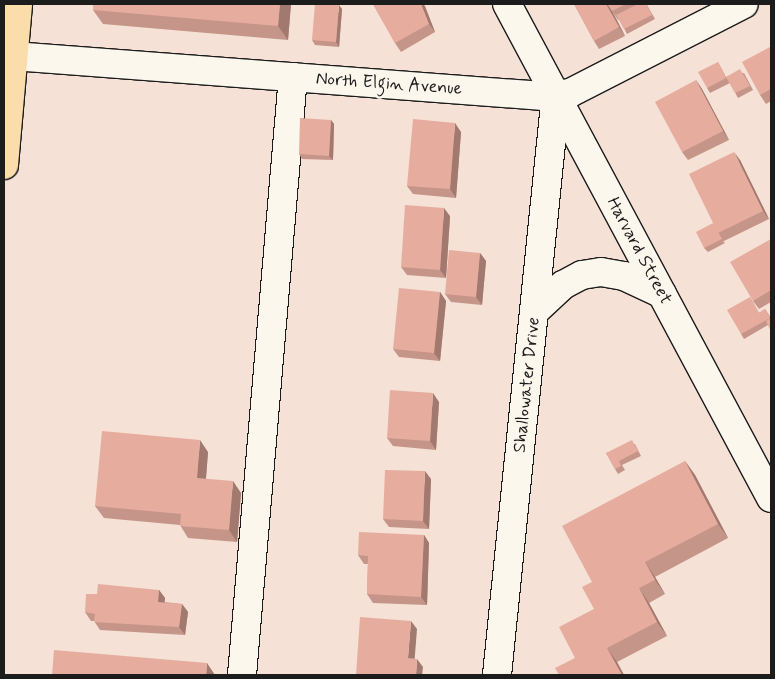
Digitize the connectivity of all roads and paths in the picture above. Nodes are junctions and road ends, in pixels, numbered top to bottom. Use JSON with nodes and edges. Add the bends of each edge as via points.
{"nodes":[{"id":1,"x":18,"y":4,"type":"edge"},
{"id":2,"x":507,"y":4,"type":"edge"},
{"id":3,"x":744,"y":4,"type":"edge"},
{"id":4,"x":13,"y":56,"type":"junction"},
{"id":5,"x":293,"y":77,"type":"junction"},
{"id":6,"x":556,"y":94,"type":"junction"},
{"id":7,"x":4,"y":165,"type":"edge"},
{"id":8,"x":662,"y":294,"type":"junction"},
{"id":9,"x":534,"y":312,"type":"junction"},
{"id":10,"x":771,"y":498,"type":"edge"},
{"id":11,"x":242,"y":675,"type":"edge"},
{"id":12,"x":497,"y":675,"type":"edge"}],
"edges":[{"from":1,"to":4,"type":"highway"},
{"from":2,"to":6,"type":"street","name":"Harvard Street"},
{"from":3,"to":6,"type":"street","name":"North Elgin Avenue","via":[[570,93]]},
{"from":4,"to":5,"type":"street","name":"North Elgin Avenue"},
{"from":4,"to":7,"type":"highway"},
{"from":5,"to":6,"type":"street","name":"North Elgin Avenue"},
{"from":5,"to":11,"type":"street","via":[[277,235],[267,398]]},
{"from":6,"to":8,"type":"street","name":"Harvard Street"},
{"from":6,"to":9,"type":"street","name":"Shallowater Drive"},
{"from":8,"to":9,"type":"street","via":[[624,276],[601,272],[582,275],[563,285]]},
{"from":8,"to":10,"type":"street","name":"Harvard Street"},
{"from":9,"to":12,"type":"street","name":"Shallowater Drive"}]}
